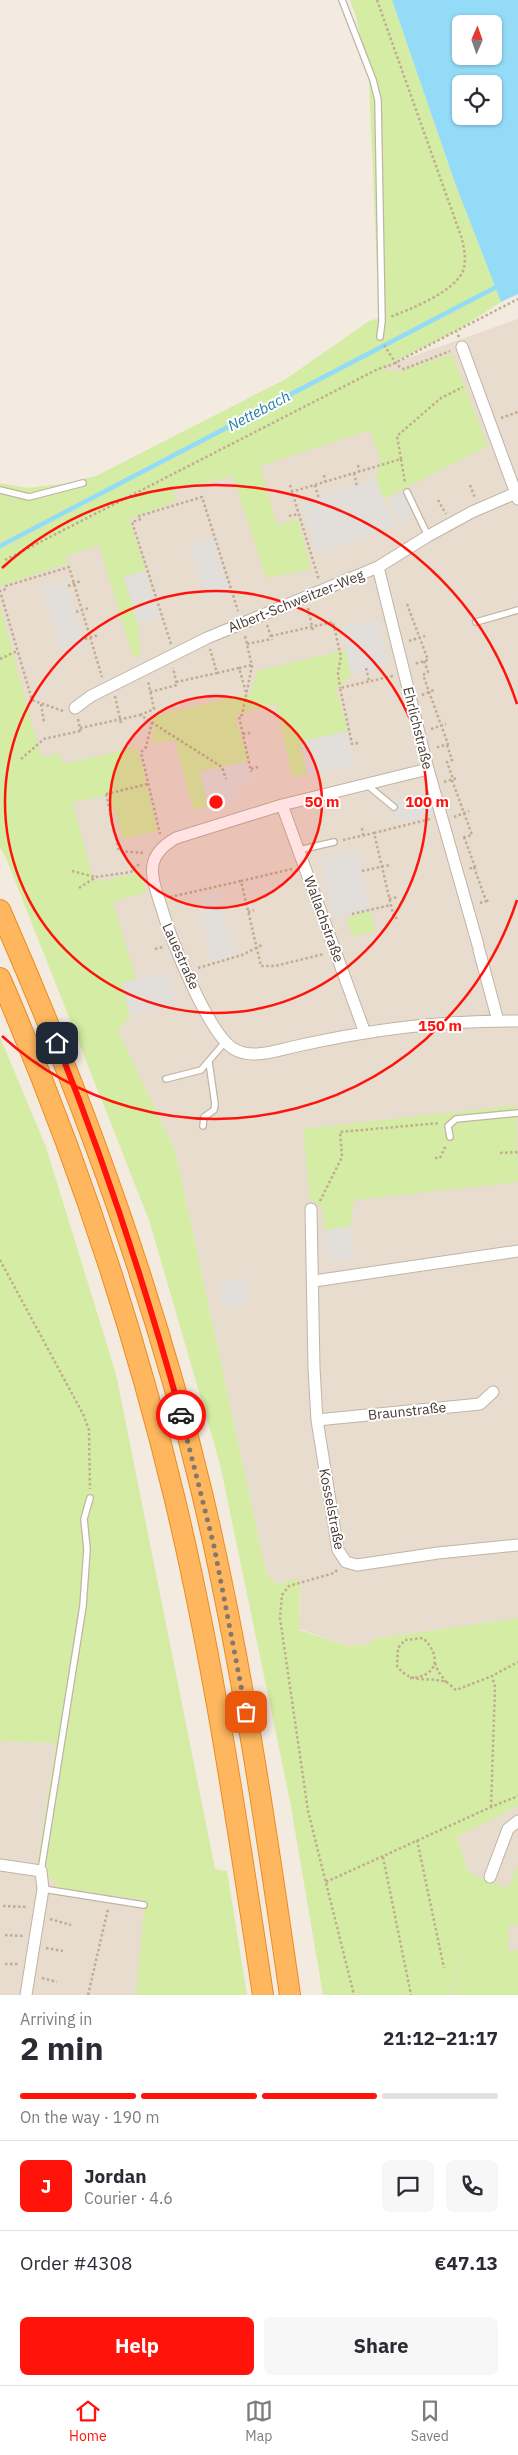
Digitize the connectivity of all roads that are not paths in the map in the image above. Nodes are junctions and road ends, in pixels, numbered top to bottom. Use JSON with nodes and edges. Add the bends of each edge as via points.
{"nodes":[{"id":1,"x":342,"y":0,"type":"edge"},
{"id":2,"x":380,"y":337,"type":"dead end"},
{"id":3,"x":462,"y":347,"type":"road end"},
{"id":4,"x":83,"y":483,"type":"dead end"},
{"id":5,"x":0,"y":490,"type":"edge"},
{"id":6,"x":407,"y":492,"type":"road end"},
{"id":7,"x":517,"y":496,"type":"edge"},
{"id":8,"x":428,"y":536,"type":"junction"},
{"id":9,"x":378,"y":567,"type":"junction"},
{"id":10,"x":518,"y":610,"type":"edge"},
{"id":11,"x":476,"y":622,"type":"dead end"},
{"id":12,"x":71,"y":710,"type":"road end"},
{"id":13,"x":428,"y":769,"type":"junction"},
{"id":14,"x":366,"y":784,"type":"junction"},
{"id":15,"x":282,"y":805,"type":"junction"},
{"id":16,"x":394,"y":807,"type":"dead end"},
{"id":17,"x":334,"y":842,"type":"road end"},
{"id":18,"x":299,"y":850,"type":"junction"},
{"id":19,"x":0,"y":910,"type":"edge"},
{"id":20,"x":0,"y":978,"type":"edge"},
{"id":21,"x":498,"y":1021,"type":"junction"},
{"id":22,"x":518,"y":1021,"type":"edge"},
{"id":23,"x":365,"y":1033,"type":"junction"},
{"id":24,"x":225,"y":1042,"type":"junction"},
{"id":25,"x":208,"y":1062,"type":"junction"},
{"id":26,"x":166,"y":1079,"type":"dead end"},
{"id":27,"x":518,"y":1113,"type":"edge"},
{"id":28,"x":204,"y":1126,"type":"dead end"},
{"id":29,"x":450,"y":1137,"type":"road end"},
{"id":30,"x":311,"y":1209,"type":"dead end"},
{"id":31,"x":518,"y":1252,"type":"edge"},
{"id":32,"x":314,"y":1281,"type":"junction"},
{"id":33,"x":493,"y":1392,"type":"dead end"},
{"id":34,"x":317,"y":1420,"type":"junction"},
{"id":35,"x":90,"y":1498,"type":"road end"},
{"id":36,"x":518,"y":1545,"type":"edge"},
{"id":37,"x":518,"y":1821,"type":"edge"},
{"id":38,"x":0,"y":1865,"type":"edge"},
{"id":39,"x":41,"y":1871,"type":"junction"},
{"id":40,"x":490,"y":1876,"type":"dead end"},
{"id":41,"x":44,"y":1889,"type":"junction"},
{"id":42,"x":144,"y":1905,"type":"dead end"},
{"id":43,"x":26,"y":1995,"type":"edge"},
{"id":44,"x":263,"y":1995,"type":"edge"},
{"id":45,"x":290,"y":1995,"type":"edge"}],
"edges":[{"from":1,"to":2,"type":"lane","via":[[374,80],[378,100]]},
{"from":3,"to":7,"type":"street"},
{"from":4,"to":5,"type":"lane","via":[[30,497]]},
{"from":6,"to":8,"type":"lane"},
{"from":7,"to":8,"type":"street","name":"Albert-Schweitzer-Weg","via":[[472,512]]},
{"from":8,"to":9,"type":"street","name":"Albert-Schweitzer-Weg"},
{"from":9,"to":12,"type":"street","name":"Albert-Schweitzer-Weg","via":[[207,638],[109,687]]},
{"from":9,"to":13,"type":"street","name":"Ehrlichstraße"},
{"from":10,"to":11,"type":"lane"},
{"from":13,"to":14,"type":"street"},
{"from":13,"to":21,"type":"street","name":"Ehrlichstraße"},
{"from":14,"to":15,"type":"street"},
{"from":14,"to":16,"type":"lane"},
{"from":15,"to":18,"type":"street","name":"Wallachstraße"},
{"from":15,"to":24,"type":"street","name":"Lauestraße","via":[[176,838],[157,855],[152,874],[174,944],[211,1021]]},
{"from":17,"to":18,"type":"lane"},
{"from":18,"to":23,"type":"street","name":"Wallachstraße"},
{"from":19,"to":45,"type":"highway","via":[[36,992],[103,1164],[147,1294],[184,1423],[232,1634]]},
{"from":20,"to":44,"type":"highway","via":[[81,1184],[121,1303],[158,1431],[188,1556],[218,1710]]},
{"from":21,"to":22,"type":"street"},
{"from":21,"to":23,"type":"street"},
{"from":23,"to":24,"type":"street","via":[[254,1054],[238,1051]]},
{"from":24,"to":25,"type":"lane"},
{"from":25,"to":26,"type":"lane","via":[[202,1070]]},
{"from":25,"to":28,"type":"lane","via":[[215,1104],[214,1110],[204,1117]]},
{"from":27,"to":29,"type":"lane","via":[[456,1119],[448,1126]]},
{"from":30,"to":32,"type":"street","name":"Kosselstraße"},
{"from":31,"to":32,"type":"street"},
{"from":32,"to":34,"type":"street","name":"Kosselstraße"},
{"from":33,"to":34,"type":"street","name":"Braunstraße","via":[[480,1404]]},
{"from":34,"to":36,"type":"street","name":"Kosselstraße","via":[[338,1550],[346,1562],[367,1564]]},
{"from":35,"to":39,"type":"lane","via":[[84,1519],[87,1549],[83,1606]]},
{"from":37,"to":40,"type":"street","via":[[508,1830]]},
{"from":38,"to":39,"type":"street"},
{"from":39,"to":41,"type":"street"},
{"from":41,"to":42,"type":"lane"},
{"from":41,"to":43,"type":"street"}]}
